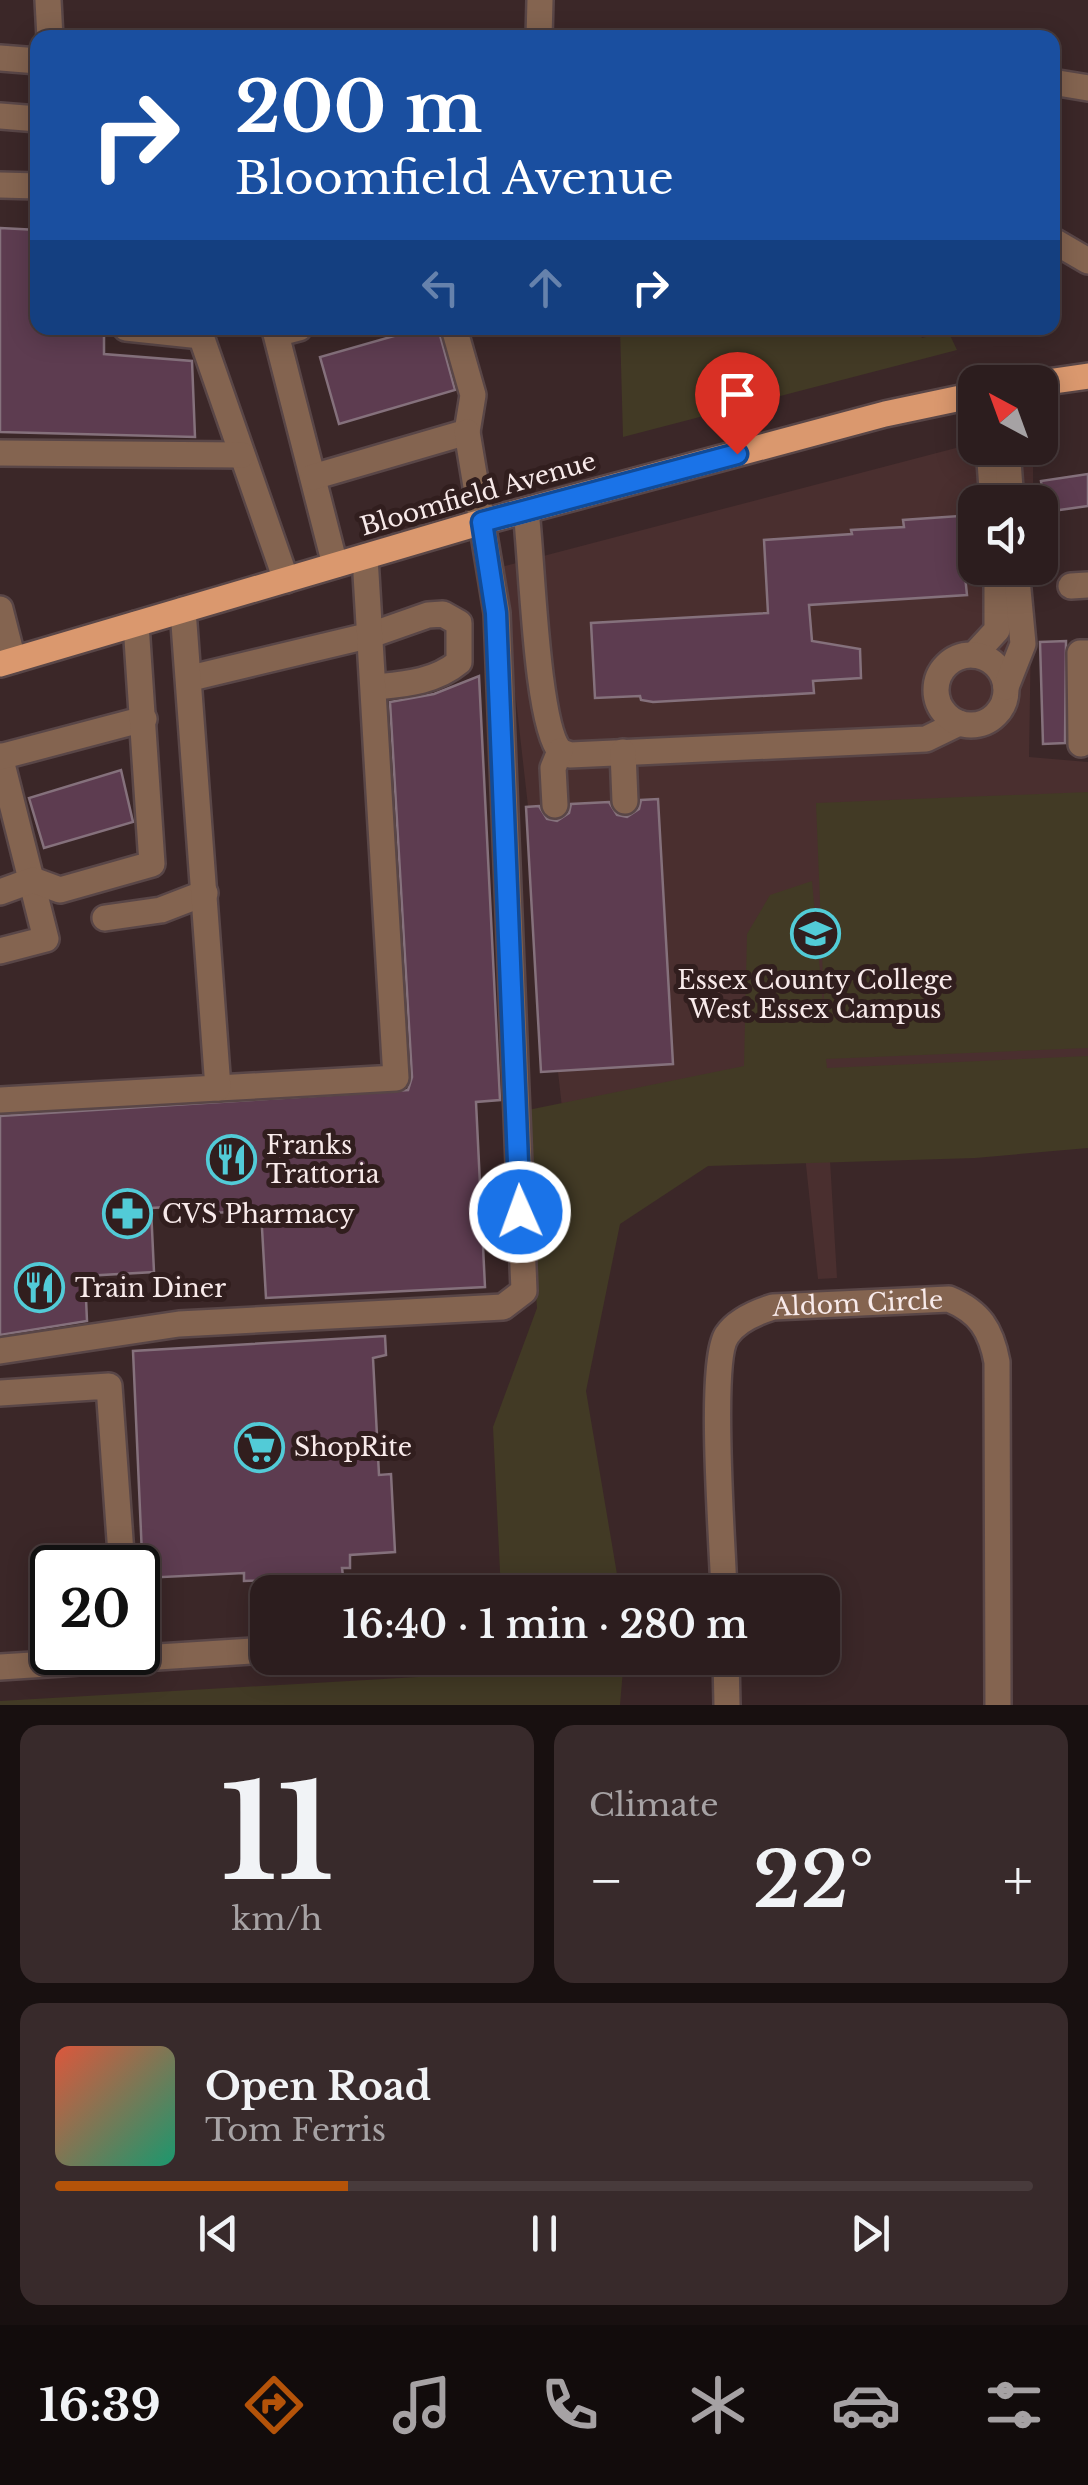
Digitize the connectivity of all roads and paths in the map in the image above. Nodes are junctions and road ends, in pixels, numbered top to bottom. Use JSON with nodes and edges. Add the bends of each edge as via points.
{"nodes":[{"id":1,"x":48,"y":0,"type":"edge"},
{"id":2,"x":540,"y":0,"type":"edge"},
{"id":3,"x":50,"y":30,"type":"edge"},
{"id":4,"x":539,"y":30,"type":"edge"},
{"id":5,"x":0,"y":58,"type":"edge"},
{"id":6,"x":30,"y":60,"type":"edge"},
{"id":7,"x":1060,"y":83,"type":"edge"},
{"id":8,"x":1088,"y":88,"type":"edge"},
{"id":9,"x":0,"y":116,"type":"edge"},
{"id":10,"x":30,"y":118,"type":"edge"},
{"id":11,"x":0,"y":185,"type":"edge"},
{"id":12,"x":30,"y":186,"type":"edge"},
{"id":13,"x":1060,"y":245,"type":"edge"},
{"id":14,"x":1088,"y":261,"type":"edge"},
{"id":15,"x":192,"y":335,"type":"edge"},
{"id":16,"x":276,"y":335,"type":"edge"},
{"id":17,"x":456,"y":335,"type":"edge"},
{"id":18,"x":1088,"y":376,"type":"edge"},
{"id":19,"x":1058,"y":380,"type":"edge"},
{"id":20,"x":958,"y":399,"type":"edge"},
{"id":21,"x":467,"y":432,"type":"junction"},
{"id":22,"x":0,"y":453,"type":"edge"},
{"id":23,"x":242,"y":455,"type":"junction"},
{"id":24,"x":313,"y":477,"type":"junction"},
{"id":25,"x":526,"y":511,"type":"junction"},
{"id":26,"x":482,"y":522,"type":"junction"},
{"id":27,"x":365,"y":557,"type":"junction"},
{"id":28,"x":335,"y":565,"type":"junction"},
{"id":29,"x":286,"y":580,"type":"junction"},
{"id":30,"x":998,"y":585,"type":"edge"},
{"id":31,"x":1018,"y":585,"type":"edge"},
{"id":32,"x":0,"y":608,"type":"edge"},
{"id":33,"x":183,"y":610,"type":"junction"},
{"id":34,"x":136,"y":624,"type":"junction"},
{"id":35,"x":371,"y":635,"type":"junction"},
{"id":36,"x":1088,"y":652,"type":"edge"},
{"id":37,"x":974,"y":656,"type":"junction"},
{"id":38,"x":7,"y":662,"type":"edge"},
{"id":39,"x":192,"y":678,"type":"junction"},
{"id":40,"x":376,"y":687,"type":"junction"},
{"id":41,"x":1006,"y":688,"type":"junction"},
{"id":42,"x":144,"y":718,"type":"junction"},
{"id":43,"x":959,"y":723,"type":"junction"},
{"id":44,"x":1081,"y":744,"type":"dead end"},
{"id":45,"x":623,"y":752,"type":"junction"},
{"id":46,"x":560,"y":755,"type":"junction"},
{"id":47,"x":0,"y":756,"type":"edge"},
{"id":48,"x":625,"y":801,"type":"dead end"},
{"id":49,"x":561,"y":805,"type":"dead end"},
{"id":50,"x":33,"y":880,"type":"junction"},
{"id":51,"x":0,"y":892,"type":"edge"},
{"id":52,"x":206,"y":894,"type":"junction"},
{"id":53,"x":105,"y":918,"type":"dead end"},
{"id":54,"x":0,"y":951,"type":"edge"},
{"id":55,"x":218,"y":1088,"type":"junction"},
{"id":56,"x":0,"y":1100,"type":"edge"},
{"id":57,"x":0,"y":1351,"type":"edge"},
{"id":58,"x":0,"y":1393,"type":"edge"},
{"id":59,"x":120,"y":1545,"type":"edge"},
{"id":60,"x":724,"y":1575,"type":"edge"},
{"id":61,"x":250,"y":1651,"type":"edge"},
{"id":62,"x":160,"y":1655,"type":"edge"},
{"id":63,"x":30,"y":1664,"type":"edge"},
{"id":64,"x":0,"y":1667,"type":"edge"},
{"id":65,"x":726,"y":1675,"type":"edge"},
{"id":66,"x":727,"y":1705,"type":"edge"},
{"id":67,"x":998,"y":1705,"type":"edge"}],
"edges":[{"from":1,"to":3,"type":"street"},
{"from":2,"to":4,"type":"street"},
{"from":5,"to":6,"type":"street"},
{"from":7,"to":8,"type":"street"},
{"from":9,"to":10,"type":"street"},
{"from":11,"to":12,"type":"street"},
{"from":13,"to":14,"type":"street"},
{"from":15,"to":23,"type":"street","via":[[201,336]]},
{"from":16,"to":24,"type":"street"},
{"from":17,"to":21,"type":"street","via":[[473,395]]},
{"from":18,"to":19,"type":"main road"},
{"from":20,"to":25,"type":"main road","name":"Bloomfield Avenue"},
{"from":21,"to":24,"type":"street"},
{"from":21,"to":26,"type":"street"},
{"from":22,"to":23,"type":"street"},
{"from":23,"to":29,"type":"street"},
{"from":24,"to":28,"type":"street"},
{"from":25,"to":26,"type":"main road","name":"Bloomfield Avenue"},
{"from":25,"to":46,"type":"street","via":[[542,680]]},
{"from":26,"to":27,"type":"main road","name":"Bloomfield Avenue"},
{"from":26,"to":57,"type":"street","via":[[496,613],[524,1291],[503,1307],[179,1324]]},
{"from":27,"to":28,"type":"main road","name":"Bloomfield Avenue"},
{"from":27,"to":35,"type":"street"},
{"from":28,"to":29,"type":"main road","name":"Bloomfield Avenue"},
{"from":29,"to":33,"type":"main road","name":"Bloomfield Avenue"},
{"from":30,"to":37,"type":"street","via":[[997,630]]},
{"from":31,"to":41,"type":"street","via":[[1023,644]]},
{"from":32,"to":38,"type":"street"},
{"from":33,"to":34,"type":"main road","name":"Bloomfield Avenue"},
{"from":33,"to":39,"type":"street"},
{"from":34,"to":38,"type":"main road","name":"Bloomfield Avenue"},
{"from":34,"to":42,"type":"street"},
{"from":35,"to":39,"type":"street"},
{"from":35,"to":40,"type":"street"},
{"from":35,"to":40,"type":"street","via":[[443,614],[460,623],[462,638],[458,662],[446,673]]},
{"from":36,"to":44,"type":"street","via":[[1080,653]]},
{"from":37,"to":41,"type":"street","via":[[997,667]]},
{"from":37,"to":43,"type":"street","via":[[946,665],[936,686],[941,709]]},
{"from":39,"to":52,"type":"street"},
{"from":40,"to":55,"type":"street","via":[[396,1078]]},
{"from":41,"to":43,"type":"street","via":[[992,718]]},
{"from":42,"to":47,"type":"street"},
{"from":42,"to":50,"type":"street","via":[[152,864],[60,890]]},
{"from":43,"to":45,"type":"street","via":[[926,739]]},
{"from":45,"to":46,"type":"street"},
{"from":45,"to":48,"type":"street"},
{"from":46,"to":49,"type":"street"},
{"from":47,"to":50,"type":"street"},
{"from":50,"to":51,"type":"street"},
{"from":50,"to":54,"type":"street","via":[[46,939]]},
{"from":52,"to":53,"type":"street","via":[[161,910]]},
{"from":52,"to":55,"type":"street"},
{"from":55,"to":56,"type":"street"},
{"from":58,"to":59,"type":"street","via":[[109,1386]]},
{"from":60,"to":67,"type":"street","name":"Aldom Circle","via":[[719,1384],[727,1335],[773,1306],[950,1299],[983,1321],[997,1362]]},
{"from":61,"to":62,"type":"street"},
{"from":63,"to":64,"type":"street"},
{"from":65,"to":66,"type":"street"}]}
